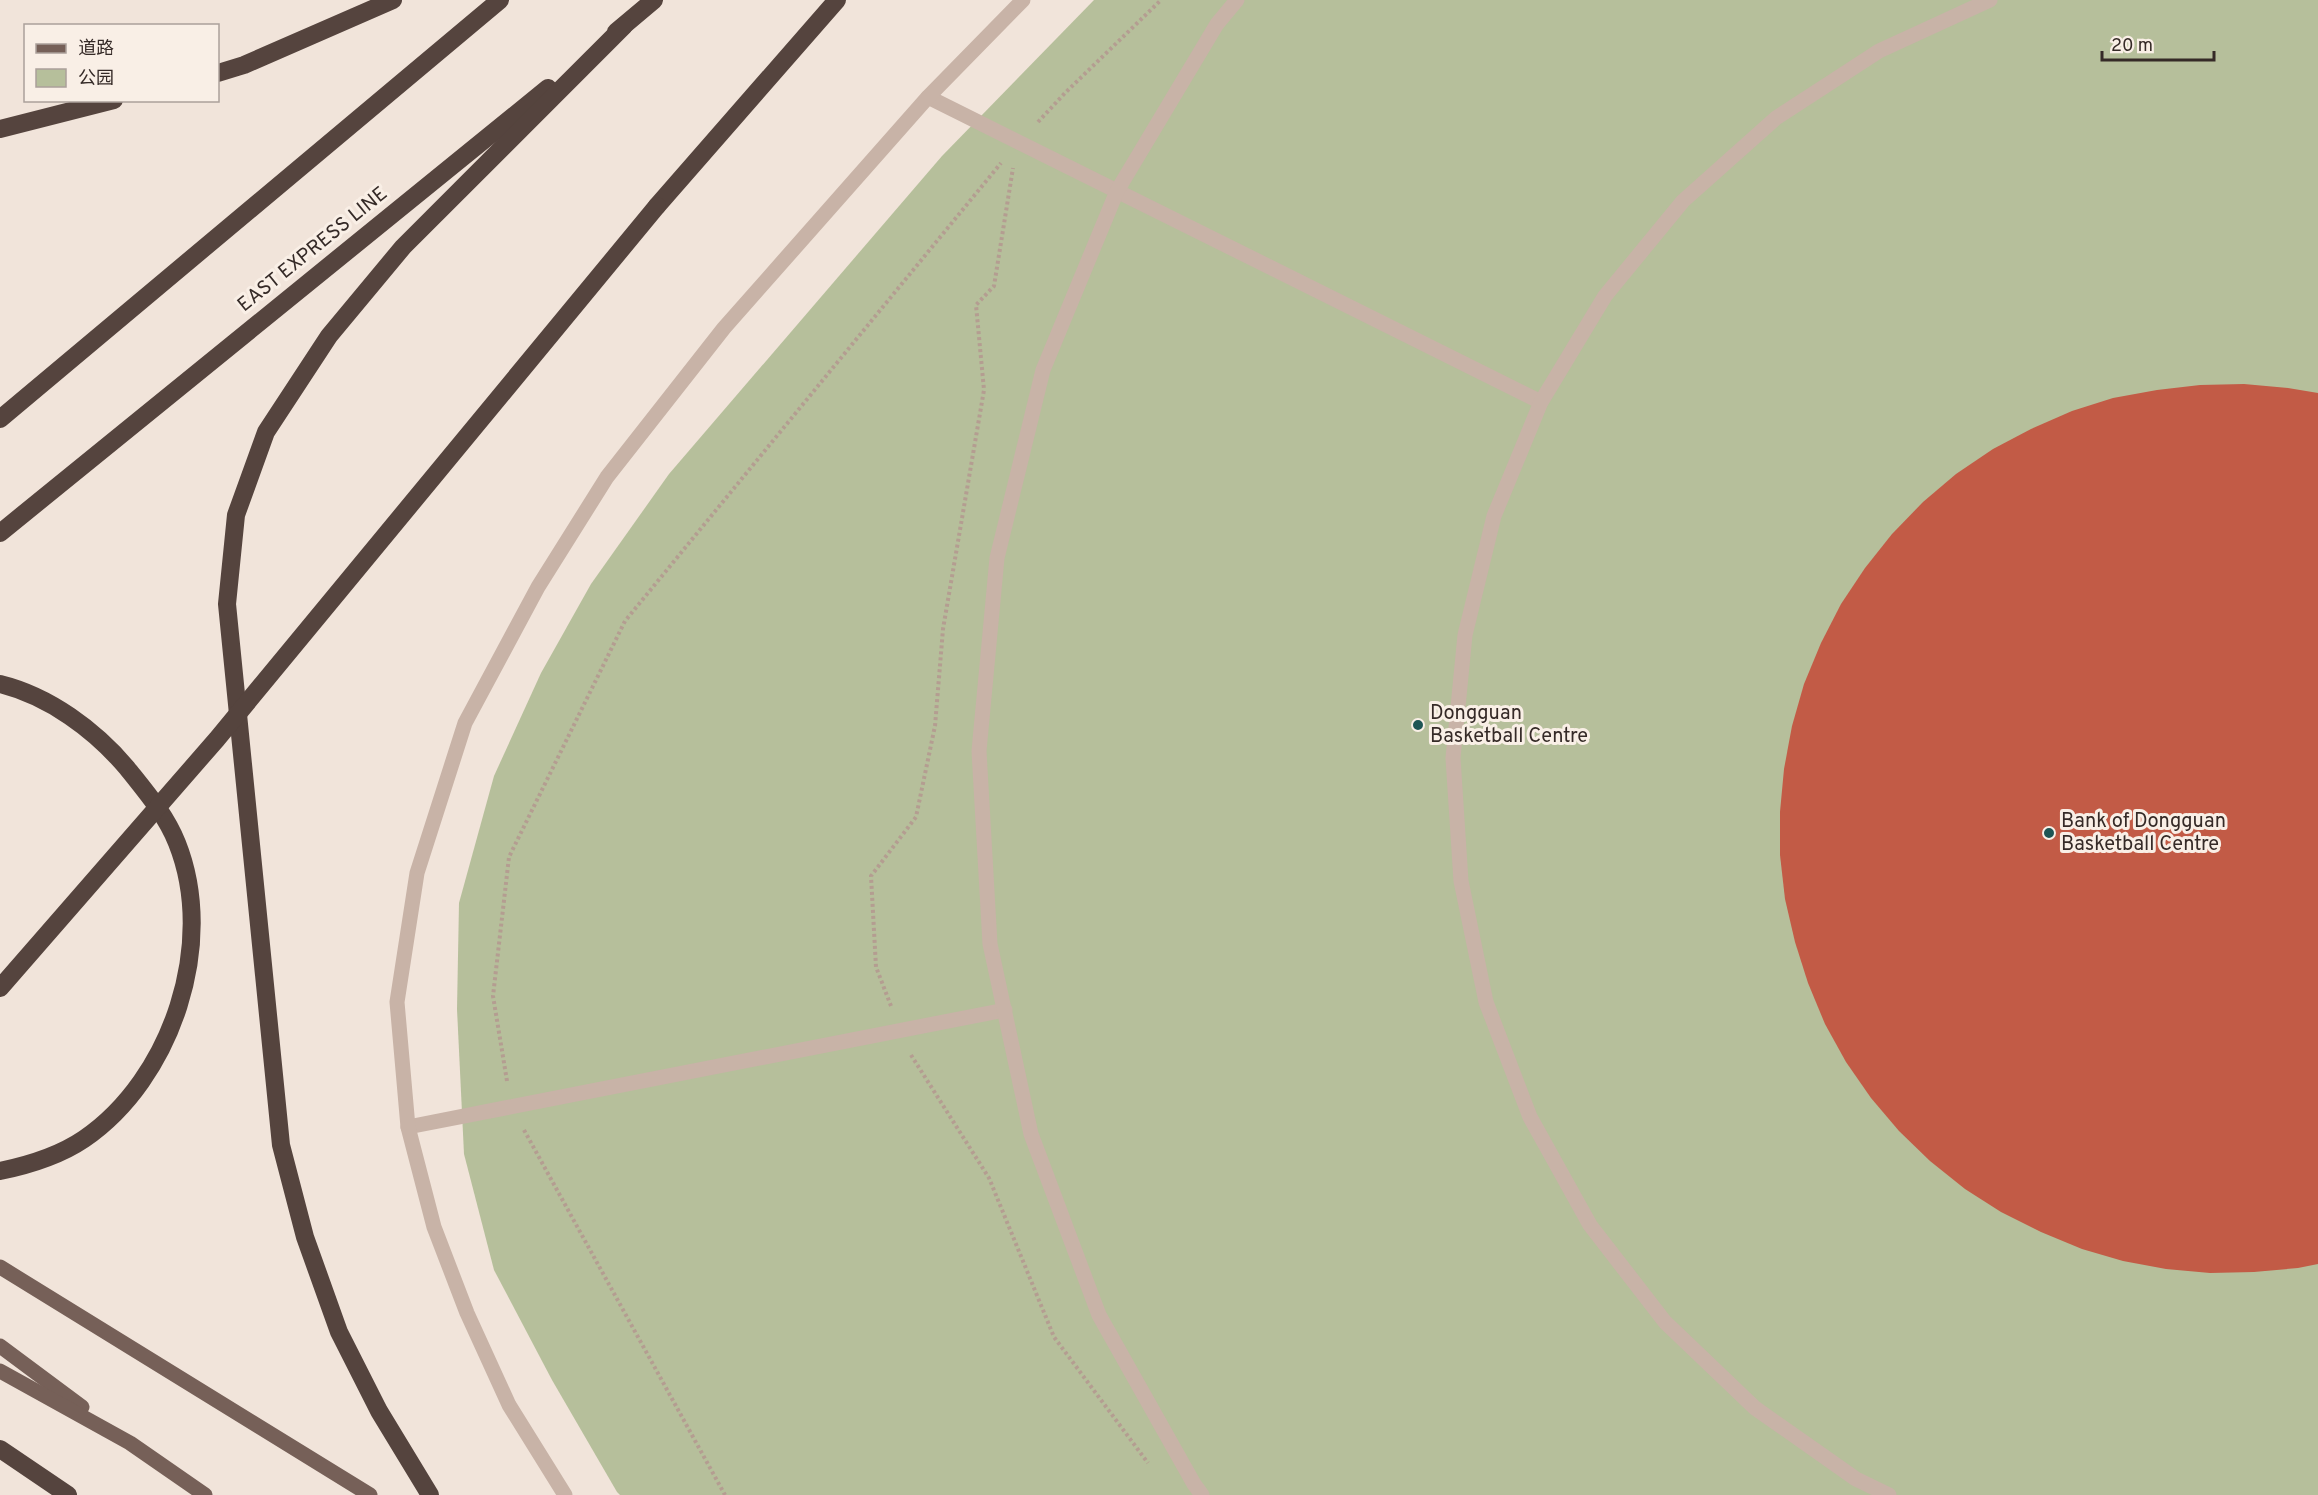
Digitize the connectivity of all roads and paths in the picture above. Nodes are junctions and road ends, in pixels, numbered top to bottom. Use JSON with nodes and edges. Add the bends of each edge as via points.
{"nodes":[{"id":1,"x":393,"y":0,"type":"edge"},
{"id":2,"x":500,"y":0,"type":"edge"},
{"id":3,"x":654,"y":0,"type":"edge"},
{"id":4,"x":837,"y":0,"type":"edge"},
{"id":5,"x":1023,"y":0,"type":"edge"},
{"id":6,"x":1161,"y":0,"type":"edge"},
{"id":7,"x":1237,"y":0,"type":"edge"},
{"id":8,"x":1990,"y":0,"type":"edge"},
{"id":9,"x":624,"y":26,"type":"junction"},
{"id":10,"x":219,"y":73,"type":"edge"},
{"id":11,"x":928,"y":97,"type":"junction"},
{"id":12,"x":107,"y":102,"type":"edge"},
{"id":13,"x":33,"y":122,"type":"junction"},
{"id":14,"x":0,"y":123,"type":"edge"},
{"id":15,"x":0,"y":129,"type":"edge"},
{"id":16,"x":1019,"y":142,"type":"junction"},
{"id":17,"x":1117,"y":191,"type":"junction"},
{"id":18,"x":1541,"y":402,"type":"junction"},
{"id":19,"x":0,"y":419,"type":"edge"},
{"id":20,"x":0,"y":533,"type":"edge"},
{"id":21,"x":0,"y":684,"type":"edge"},
{"id":22,"x":0,"y":988,"type":"edge"},
{"id":23,"x":1005,"y":1011,"type":"junction"},
{"id":24,"x":512,"y":1107,"type":"junction"},
{"id":25,"x":408,"y":1127,"type":"junction"},
{"id":26,"x":0,"y":1172,"type":"edge"},
{"id":27,"x":0,"y":1267,"type":"edge"},
{"id":28,"x":0,"y":1347,"type":"edge"},
{"id":29,"x":0,"y":1371,"type":"edge"},
{"id":30,"x":130,"y":1443,"type":"junction"},
{"id":31,"x":0,"y":1449,"type":"edge"},
{"id":32,"x":68,"y":1495,"type":"edge"},
{"id":33,"x":205,"y":1495,"type":"edge"},
{"id":34,"x":370,"y":1495,"type":"edge"},
{"id":35,"x":430,"y":1495,"type":"edge"},
{"id":36,"x":565,"y":1495,"type":"edge"},
{"id":37,"x":725,"y":1495,"type":"edge"},
{"id":38,"x":1202,"y":1495,"type":"edge"},
{"id":39,"x":1889,"y":1495,"type":"edge"}],
"edges":[{"from":1,"to":10,"type":"highway"},
{"from":2,"to":19,"type":"highway"},
{"from":3,"to":9,"type":"highway","name":"EAST EXPRESS LINE"},
{"from":4,"to":22,"type":"highway","bridge":true,"via":[[657,206],[217,739]]},
{"from":5,"to":11,"type":"street"},
{"from":6,"to":16,"type":"path"},
{"from":7,"to":17,"type":"street","via":[[1217,24]]},
{"from":8,"to":18,"type":"street","via":[[1879,51],[1776,118],[1683,201],[1612,287]]},
{"from":9,"to":20,"type":"highway","name":"EAST EXPRESS LINE"},
{"from":9,"to":35,"type":"highway","via":[[403,247],[329,336],[266,432],[236,515],[227,604],[281,1145],[304,1237],[339,1332],[379,1411]]},
{"from":11,"to":16,"type":"street"},
{"from":11,"to":25,"type":"street","via":[[724,328],[607,477],[538,587],[465,723],[417,873],[397,1002]]},
{"from":12,"to":13,"type":"highway"},
{"from":13,"to":14,"type":"highway"},
{"from":13,"to":15,"type":"highway"},
{"from":16,"to":17,"type":"street"},
{"from":16,"to":24,"type":"path","via":[[625,621],[509,856],[493,996]]},
{"from":17,"to":18,"type":"street"},
{"from":17,"to":23,"type":"street","via":[[1043,370],[996,558],[979,751],[990,944]]},
{"from":18,"to":39,"type":"street","via":[[1494,516],[1486,548],[1465,635],[1453,758],[1461,881],[1486,1002],[1530,1117],[1584,1215],[1665,1322],[1755,1408],[1856,1479]]},
{"from":21,"to":26,"type":"highway","via":[[19,689],[70,716],[112,751],[155,803],[177,843],[191,890],[191,948],[179,1004],[159,1057],[131,1098],[84,1140],[37,1163]]},
{"from":23,"to":24,"type":"street"},
{"from":23,"to":38,"type":"street","via":[[1030,1134],[1099,1315]]},
{"from":24,"to":25,"type":"street"},
{"from":24,"to":37,"type":"path"},
{"from":25,"to":36,"type":"street","via":[[434,1227],[467,1313],[509,1405]]},
{"from":27,"to":34,"type":"main road"},
{"from":28,"to":30,"type":"main road"},
{"from":29,"to":30,"type":"main road"},
{"from":30,"to":33,"type":"main road"},
{"from":31,"to":32,"type":"highway"}]}
